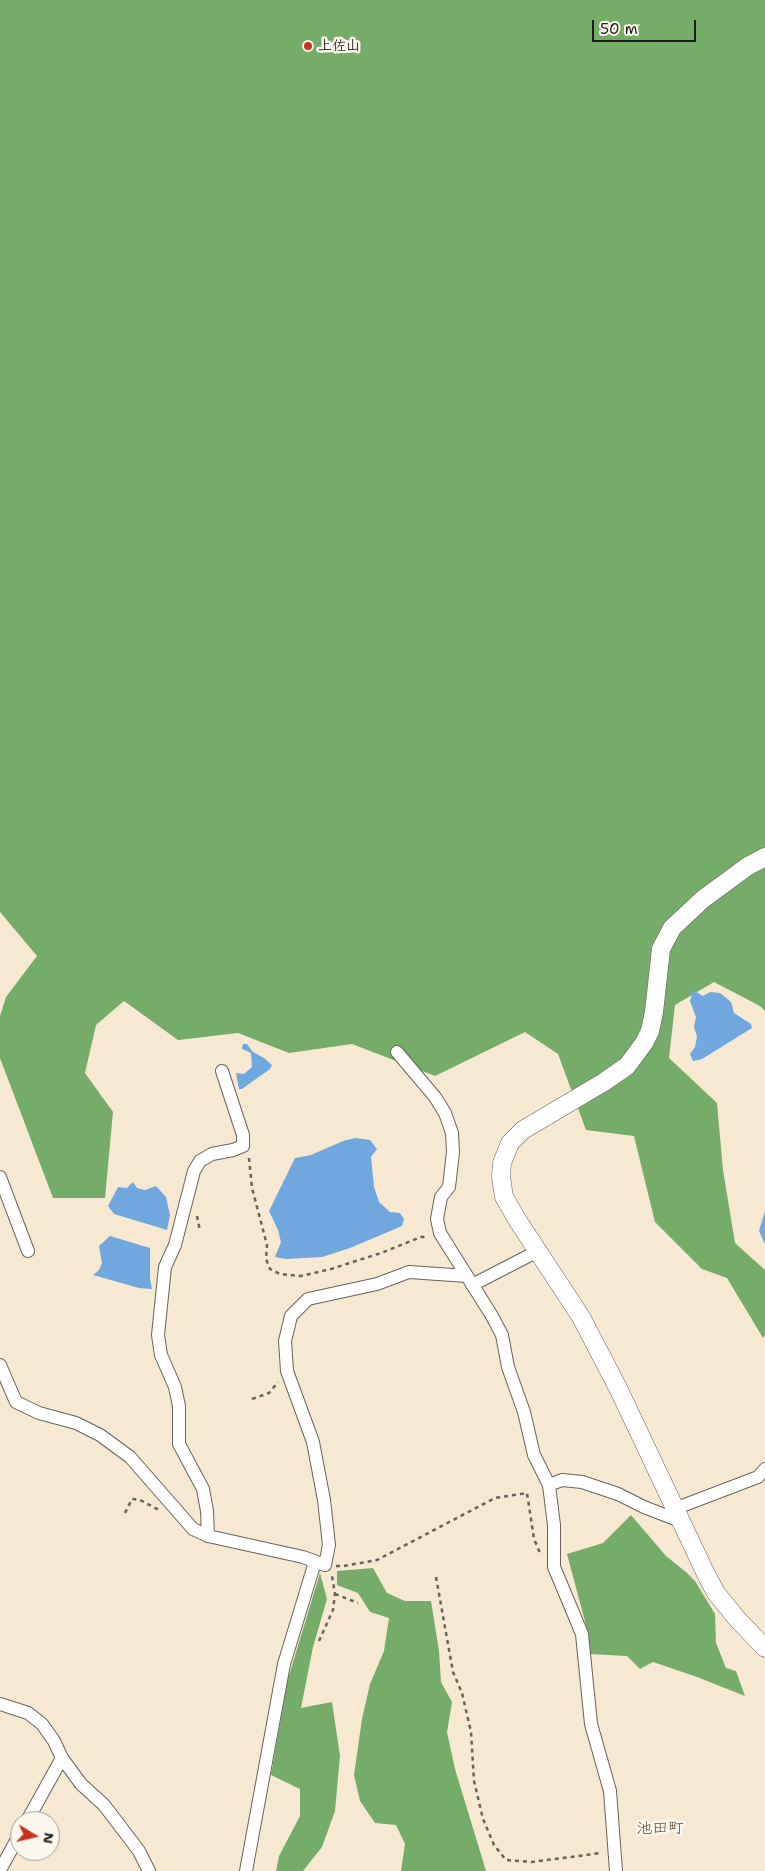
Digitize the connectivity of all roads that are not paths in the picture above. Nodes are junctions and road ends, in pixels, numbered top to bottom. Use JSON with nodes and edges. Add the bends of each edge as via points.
{"nodes":[{"id":1,"x":765,"y":857,"type":"edge"},
{"id":2,"x":397,"y":1052,"type":"dead end"},
{"id":3,"x":222,"y":1071,"type":"dead end"},
{"id":4,"x":0,"y":1177,"type":"edge"},
{"id":5,"x":28,"y":1251,"type":"dead end"},
{"id":6,"x":538,"y":1251,"type":"junction"},
{"id":7,"x":470,"y":1281,"type":"junction"},
{"id":8,"x":0,"y":1365,"type":"edge"},
{"id":9,"x":765,"y":1470,"type":"edge"},
{"id":10,"x":549,"y":1486,"type":"junction"},
{"id":11,"x":677,"y":1515,"type":"junction"},
{"id":12,"x":208,"y":1536,"type":"junction"},
{"id":13,"x":323,"y":1564,"type":"junction"},
{"id":14,"x":765,"y":1648,"type":"edge"},
{"id":15,"x":0,"y":1704,"type":"edge"},
{"id":16,"x":62,"y":1758,"type":"junction"},
{"id":17,"x":33,"y":1811,"type":"edge"},
{"id":18,"x":10,"y":1852,"type":"edge"},
{"id":19,"x":0,"y":1870,"type":"edge"},
{"id":20,"x":149,"y":1871,"type":"edge"},
{"id":21,"x":246,"y":1871,"type":"edge"},
{"id":22,"x":616,"y":1871,"type":"edge"}],
"edges":[{"from":1,"to":6,"type":"street","via":[[703,899],[672,928],[661,949],[650,1031],[627,1066],[523,1130],[510,1143],[502,1163],[504,1196]]},
{"from":2,"to":7,"type":"street","via":[[435,1097],[452,1133],[454,1152],[448,1187],[441,1197],[437,1219],[440,1233]]},
{"from":3,"to":12,"type":"street","via":[[243,1135],[243,1146],[200,1160],[194,1171],[175,1245],[165,1267],[158,1335],[161,1356],[175,1387],[179,1406],[180,1444],[203,1489]]},
{"from":4,"to":5,"type":"street"},
{"from":6,"to":7,"type":"street"},
{"from":6,"to":11,"type":"street","via":[[599,1350]]},
{"from":7,"to":10,"type":"street","via":[[502,1335],[534,1455]]},
{"from":7,"to":13,"type":"street","via":[[409,1272],[377,1284],[308,1299],[291,1316],[285,1341],[287,1371],[313,1442],[324,1500],[329,1545]]},
{"from":8,"to":12,"type":"street","via":[[16,1402],[100,1435],[130,1458],[193,1529]]},
{"from":9,"to":11,"type":"street","via":[[758,1477]]},
{"from":10,"to":11,"type":"street","via":[[562,1480],[582,1482],[644,1507]]},
{"from":10,"to":22,"type":"street","via":[[554,1525],[554,1567],[582,1634],[591,1724],[610,1791]]},
{"from":11,"to":14,"type":"street","via":[[716,1593]]},
{"from":12,"to":13,"type":"street"},
{"from":13,"to":21,"type":"street","via":[[284,1664]]},
{"from":15,"to":16,"type":"street","via":[[28,1713],[42,1724]]},
{"from":16,"to":17,"type":"street"},
{"from":16,"to":20,"type":"street","via":[[81,1784],[110,1813],[139,1851]]},
{"from":18,"to":19,"type":"street"}]}
